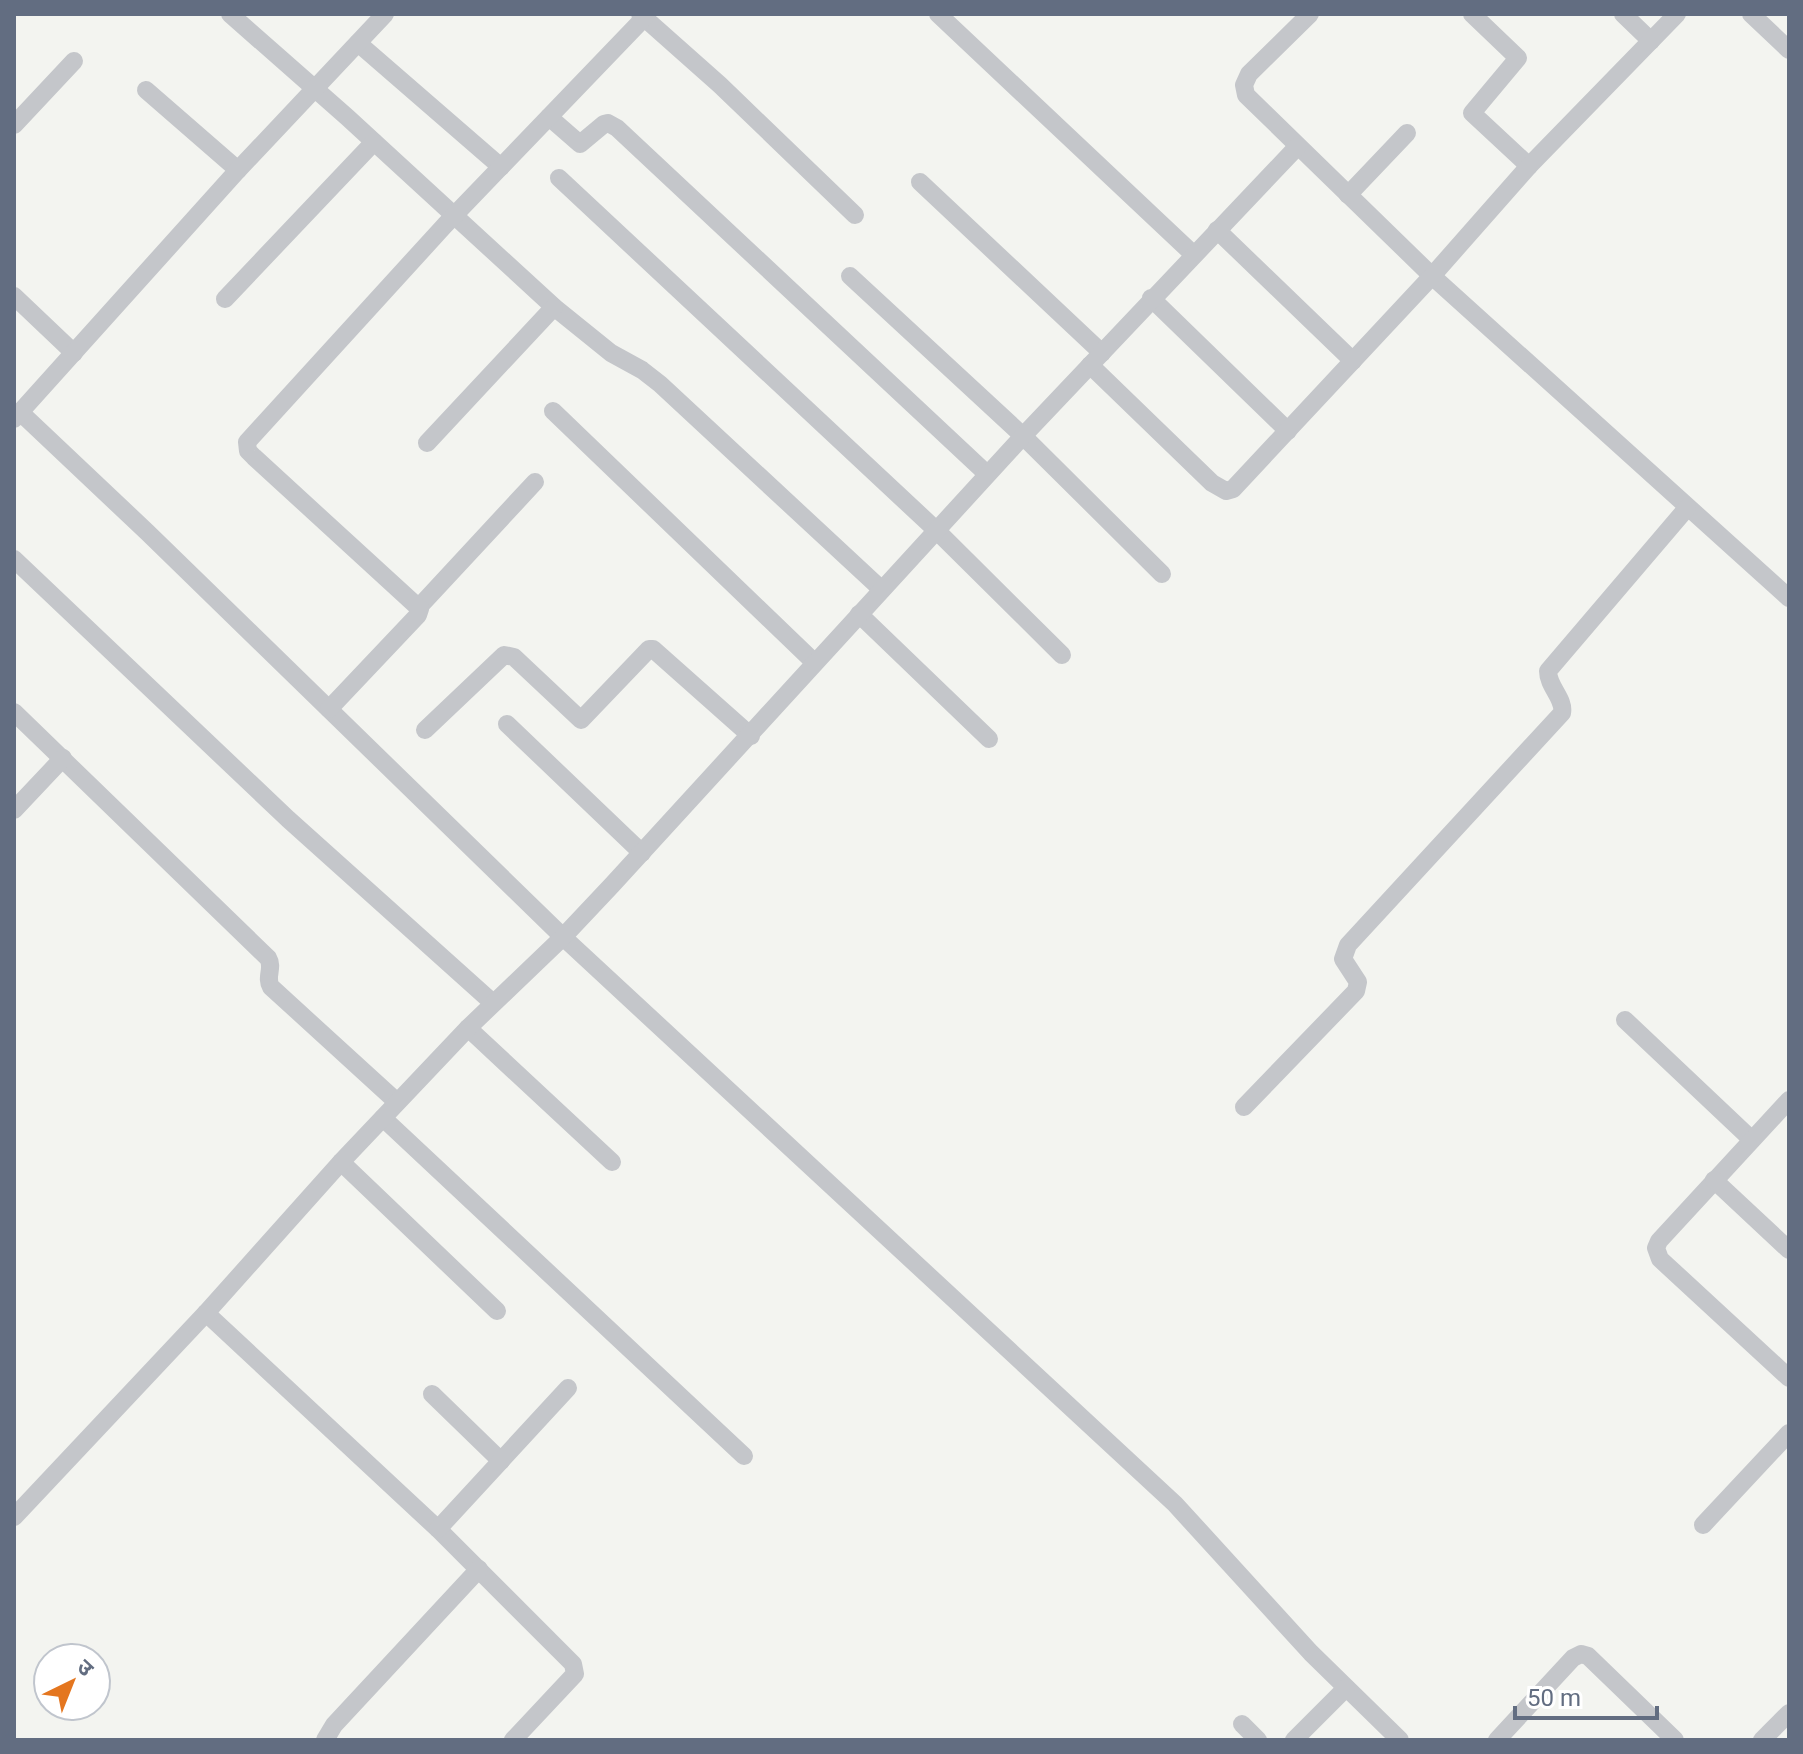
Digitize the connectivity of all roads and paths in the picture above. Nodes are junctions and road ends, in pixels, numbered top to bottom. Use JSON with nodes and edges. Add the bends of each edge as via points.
{"nodes":[{"id":1,"x":230,"y":14,"type":"edge"},
{"id":2,"x":385,"y":14,"type":"edge"},
{"id":3,"x":938,"y":14,"type":"edge"},
{"id":4,"x":1310,"y":14,"type":"edge"},
{"id":5,"x":1472,"y":14,"type":"edge"},
{"id":6,"x":1623,"y":14,"type":"edge"},
{"id":7,"x":1677,"y":14,"type":"edge"},
{"id":8,"x":1751,"y":14,"type":"edge"},
{"id":9,"x":642,"y":16,"type":"edge"},
{"id":10,"x":1651,"y":41,"type":"junction"},
{"id":11,"x":358,"y":43,"type":"junction"},
{"id":12,"x":1789,"y":50,"type":"edge"},
{"id":13,"x":74,"y":61,"type":"dead end"},
{"id":14,"x":315,"y":89,"type":"junction"},
{"id":15,"x":146,"y":90,"type":"dead end"},
{"id":16,"x":549,"y":117,"type":"junction"},
{"id":17,"x":14,"y":125,"type":"edge"},
{"id":18,"x":1407,"y":133,"type":"dead end"},
{"id":19,"x":374,"y":142,"type":"junction"},
{"id":20,"x":1297,"y":147,"type":"junction"},
{"id":21,"x":1529,"y":166,"type":"junction"},
{"id":22,"x":501,"y":167,"type":"junction"},
{"id":23,"x":238,"y":170,"type":"junction"},
{"id":24,"x":559,"y":178,"type":"dead end"},
{"id":25,"x":920,"y":182,"type":"dead end"},
{"id":26,"x":1348,"y":195,"type":"junction"},
{"id":27,"x":855,"y":215,"type":"dead end"},
{"id":28,"x":453,"y":216,"type":"junction"},
{"id":29,"x":1217,"y":230,"type":"junction"},
{"id":30,"x":1193,"y":254,"type":"junction"},
{"id":31,"x":850,"y":276,"type":"dead end"},
{"id":32,"x":1432,"y":276,"type":"junction"},
{"id":33,"x":14,"y":296,"type":"edge"},
{"id":34,"x":1151,"y":298,"type":"junction"},
{"id":35,"x":225,"y":299,"type":"dead end"},
{"id":36,"x":554,"y":307,"type":"junction"},
{"id":37,"x":74,"y":353,"type":"junction"},
{"id":38,"x":1096,"y":359,"type":"junction"},
{"id":39,"x":1353,"y":361,"type":"junction"},
{"id":40,"x":553,"y":411,"type":"dead end"},
{"id":41,"x":17,"y":416,"type":"edge"},
{"id":42,"x":1288,"y":431,"type":"junction"},
{"id":43,"x":1023,"y":436,"type":"junction"},
{"id":44,"x":427,"y":443,"type":"dead end"},
{"id":45,"x":987,"y":474,"type":"junction"},
{"id":46,"x":535,"y":482,"type":"dead end"},
{"id":47,"x":1687,"y":508,"type":"junction"},
{"id":48,"x":936,"y":530,"type":"junction"},
{"id":49,"x":14,"y":559,"type":"edge"},
{"id":50,"x":1162,"y":574,"type":"dead end"},
{"id":51,"x":881,"y":589,"type":"junction"},
{"id":52,"x":1789,"y":598,"type":"edge"},
{"id":53,"x":419,"y":607,"type":"junction"},
{"id":54,"x":859,"y":614,"type":"junction"},
{"id":55,"x":1062,"y":655,"type":"dead end"},
{"id":56,"x":814,"y":662,"type":"junction"},
{"id":57,"x":329,"y":709,"type":"junction"},
{"id":58,"x":14,"y":712,"type":"edge"},
{"id":59,"x":507,"y":724,"type":"dead end"},
{"id":60,"x":425,"y":730,"type":"dead end"},
{"id":61,"x":751,"y":736,"type":"junction"},
{"id":62,"x":989,"y":739,"type":"dead end"},
{"id":63,"x":63,"y":758,"type":"junction"},
{"id":64,"x":14,"y":810,"type":"edge"},
{"id":65,"x":642,"y":853,"type":"junction"},
{"id":66,"x":563,"y":937,"type":"junction"},
{"id":67,"x":493,"y":1003,"type":"junction"},
{"id":68,"x":1625,"y":1020,"type":"dead end"},
{"id":69,"x":468,"y":1028,"type":"junction"},
{"id":70,"x":1789,"y":1100,"type":"edge"},
{"id":71,"x":397,"y":1102,"type":"junction"},
{"id":72,"x":1244,"y":1107,"type":"dead end"},
{"id":73,"x":383,"y":1118,"type":"junction"},
{"id":74,"x":1751,"y":1139,"type":"junction"},
{"id":75,"x":341,"y":1162,"type":"junction"},
{"id":76,"x":612,"y":1162,"type":"dead end"},
{"id":77,"x":1714,"y":1180,"type":"junction"},
{"id":78,"x":1789,"y":1250,"type":"edge"},
{"id":79,"x":497,"y":1311,"type":"dead end"},
{"id":80,"x":206,"y":1313,"type":"junction"},
{"id":81,"x":1789,"y":1378,"type":"edge"},
{"id":82,"x":568,"y":1388,"type":"dead end"},
{"id":83,"x":432,"y":1394,"type":"dead end"},
{"id":84,"x":1789,"y":1433,"type":"edge"},
{"id":85,"x":744,"y":1456,"type":"dead end"},
{"id":86,"x":501,"y":1461,"type":"junction"},
{"id":87,"x":14,"y":1517,"type":"edge"},
{"id":88,"x":1703,"y":1525,"type":"dead end"},
{"id":89,"x":438,"y":1529,"type":"junction"},
{"id":90,"x":479,"y":1569,"type":"junction"},
{"id":91,"x":1346,"y":1688,"type":"junction"},
{"id":92,"x":1789,"y":1713,"type":"edge"},
{"id":93,"x":1242,"y":1724,"type":"dead end"},
{"id":94,"x":325,"y":1740,"type":"edge"},
{"id":95,"x":513,"y":1740,"type":"edge"},
{"id":96,"x":1258,"y":1740,"type":"edge"},
{"id":97,"x":1294,"y":1740,"type":"edge"},
{"id":98,"x":1400,"y":1740,"type":"edge"},
{"id":99,"x":1497,"y":1740,"type":"edge"},
{"id":100,"x":1675,"y":1740,"type":"edge"},
{"id":101,"x":1762,"y":1740,"type":"edge"}],
"edges":[{"from":1,"to":14,"type":"street"},
{"from":2,"to":11,"type":"street"},
{"from":3,"to":30,"type":"street"},
{"from":4,"to":20,"type":"street","via":[[1253,69],[1244,85],[1246,95]]},
{"from":5,"to":21,"type":"street","via":[[1518,58],[1472,113]]},
{"from":6,"to":10,"type":"street"},
{"from":7,"to":10,"type":"street"},
{"from":8,"to":12,"type":"street"},
{"from":9,"to":16,"type":"street"},
{"from":9,"to":27,"type":"street"},
{"from":10,"to":21,"type":"street"},
{"from":11,"to":14,"type":"street"},
{"from":11,"to":22,"type":"street"},
{"from":13,"to":17,"type":"street"},
{"from":14,"to":19,"type":"street"},
{"from":14,"to":23,"type":"street"},
{"from":15,"to":23,"type":"street"},
{"from":16,"to":22,"type":"street"},
{"from":16,"to":45,"type":"street","via":[[580,144],[604,124],[617,128]]},
{"from":18,"to":26,"type":"street"},
{"from":19,"to":28,"type":"street"},
{"from":19,"to":35,"type":"street"},
{"from":20,"to":26,"type":"street"},
{"from":20,"to":29,"type":"street"},
{"from":21,"to":32,"type":"street"},
{"from":22,"to":28,"type":"street"},
{"from":23,"to":37,"type":"street"},
{"from":24,"to":48,"type":"street"},
{"from":25,"to":38,"type":"street"},
{"from":26,"to":32,"type":"street"},
{"from":28,"to":36,"type":"street"},
{"from":28,"to":53,"type":"street","via":[[246,445]]},
{"from":29,"to":30,"type":"street"},
{"from":29,"to":39,"type":"street"},
{"from":30,"to":34,"type":"street"},
{"from":31,"to":43,"type":"street"},
{"from":32,"to":39,"type":"street"},
{"from":32,"to":47,"type":"street"},
{"from":33,"to":37,"type":"street"},
{"from":34,"to":38,"type":"street"},
{"from":34,"to":42,"type":"street"},
{"from":36,"to":44,"type":"street"},
{"from":36,"to":51,"type":"street","via":[[660,384]]},
{"from":37,"to":41,"type":"street"},
{"from":38,"to":42,"type":"street","via":[[1218,488],[1235,488]]},
{"from":38,"to":43,"type":"street"},
{"from":39,"to":42,"type":"street"},
{"from":40,"to":56,"type":"street"},
{"from":41,"to":57,"type":"street"},
{"from":43,"to":45,"type":"street"},
{"from":43,"to":50,"type":"street"},
{"from":45,"to":48,"type":"street"},
{"from":46,"to":53,"type":"street"},
{"from":47,"to":52,"type":"street"},
{"from":47,"to":72,"type":"street","via":[[1548,671],[1563,711],[1348,945],[1343,959],[1358,982],[1356,991]]},
{"from":48,"to":51,"type":"street"},
{"from":48,"to":55,"type":"street"},
{"from":49,"to":67,"type":"street","via":[[288,819]]},
{"from":51,"to":54,"type":"street"},
{"from":53,"to":57,"type":"street","via":[[418,615]]},
{"from":54,"to":56,"type":"street"},
{"from":54,"to":62,"type":"street"},
{"from":56,"to":61,"type":"street"},
{"from":57,"to":66,"type":"street"},
{"from":58,"to":63,"type":"street"},
{"from":59,"to":65,"type":"street"},
{"from":60,"to":61,"type":"street","via":[[504,655],[514,657],[581,720],[653,649]]},
{"from":61,"to":65,"type":"street"},
{"from":63,"to":64,"type":"street"},
{"from":63,"to":71,"type":"street","via":[[268,958],[273,989]]},
{"from":65,"to":66,"type":"street"},
{"from":66,"to":67,"type":"street"},
{"from":66,"to":91,"type":"street","via":[[1175,1504]]},
{"from":67,"to":69,"type":"street"},
{"from":68,"to":74,"type":"street"},
{"from":69,"to":71,"type":"street"},
{"from":69,"to":76,"type":"street"},
{"from":70,"to":74,"type":"street"},
{"from":71,"to":73,"type":"street"},
{"from":73,"to":75,"type":"street"},
{"from":73,"to":85,"type":"street"},
{"from":74,"to":77,"type":"street"},
{"from":75,"to":79,"type":"street"},
{"from":75,"to":80,"type":"street"},
{"from":77,"to":78,"type":"street"},
{"from":77,"to":81,"type":"street","via":[[1659,1241],[1656,1254]]},
{"from":80,"to":87,"type":"street"},
{"from":80,"to":89,"type":"street"},
{"from":82,"to":86,"type":"street"},
{"from":83,"to":86,"type":"street"},
{"from":84,"to":88,"type":"street"},
{"from":86,"to":89,"type":"street"},
{"from":89,"to":90,"type":"street"},
{"from":90,"to":94,"type":"street"},
{"from":90,"to":95,"type":"street","via":[[575,1668]]},
{"from":91,"to":97,"type":"street"},
{"from":91,"to":98,"type":"street"},
{"from":92,"to":101,"type":"street"},
{"from":93,"to":96,"type":"street"},
{"from":99,"to":100,"type":"street","via":[[1581,1654]]}]}
